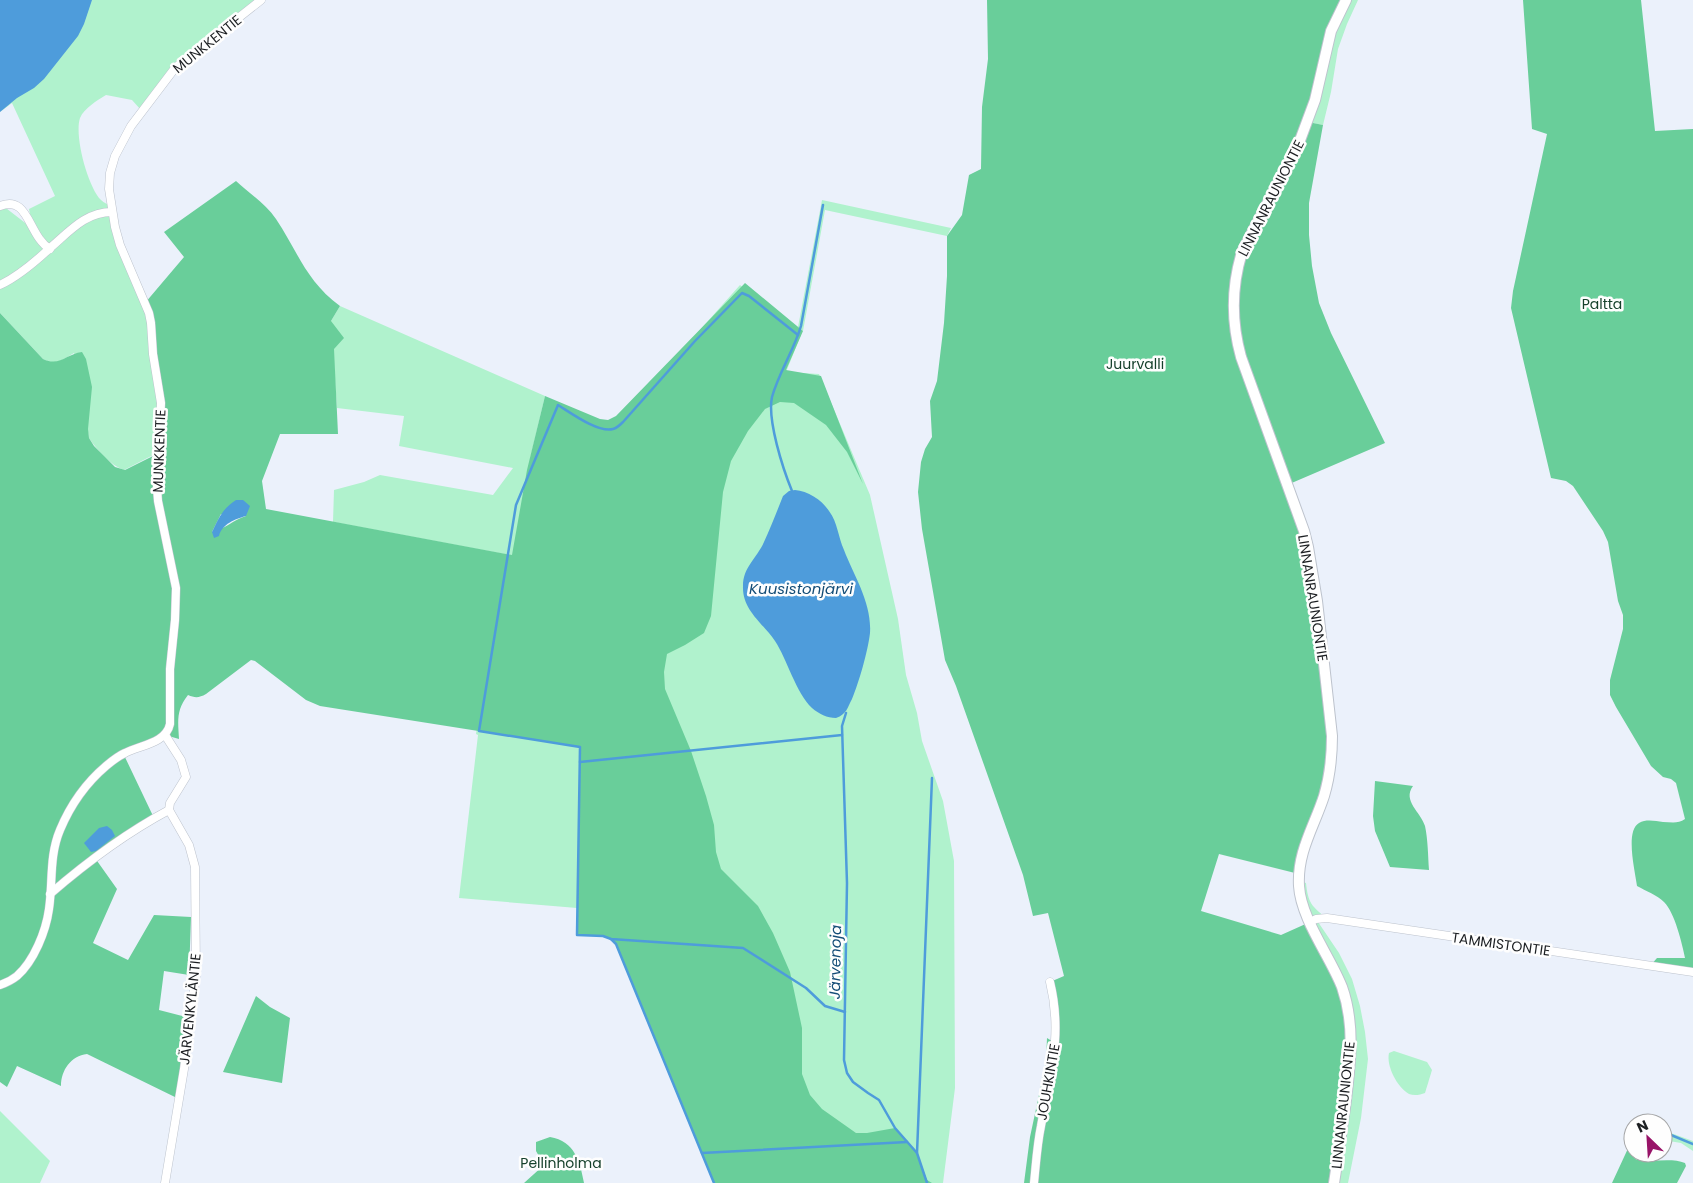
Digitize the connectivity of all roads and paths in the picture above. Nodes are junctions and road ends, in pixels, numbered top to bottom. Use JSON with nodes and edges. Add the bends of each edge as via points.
{"nodes":[{"id":1,"x":261,"y":0,"type":"edge"},
{"id":2,"x":1346,"y":0,"type":"edge"},
{"id":3,"x":0,"y":206,"type":"edge"},
{"id":4,"x":112,"y":212,"type":"junction"},
{"id":5,"x":50,"y":249,"type":"junction"},
{"id":6,"x":0,"y":285,"type":"edge"},
{"id":7,"x":165,"y":735,"type":"junction"},
{"id":8,"x":169,"y":810,"type":"junction"},
{"id":9,"x":50,"y":894,"type":"junction"},
{"id":10,"x":1310,"y":922,"type":"junction"},
{"id":11,"x":1693,"y":972,"type":"edge"},
{"id":12,"x":1050,"y":982,"type":"dead end"},
{"id":13,"x":0,"y":985,"type":"edge"},
{"id":14,"x":165,"y":1183,"type":"edge"},
{"id":15,"x":1034,"y":1183,"type":"edge"},
{"id":16,"x":1334,"y":1183,"type":"edge"}],
"edges":[{"from":1,"to":4,"type":"street","name":"MUNKKENTIE","via":[[175,68],[142,110],[112,165],[109,189]]},
{"from":2,"to":10,"type":"street","name":"LINNANRAUNIONTIE","via":[[1331,31],[1315,100],[1299,143],[1242,252],[1232,304],[1235,338],[1241,358],[1304,531],[1316,601],[1332,736],[1330,774],[1299,866],[1301,902]]},
{"from":3,"to":5,"type":"street","via":[[15,203],[21,208],[39,241]]},
{"from":4,"to":5,"type":"street","via":[[102,212],[85,219]]},
{"from":4,"to":7,"type":"street","name":"MUNKKENTIE","via":[[120,245],[151,323],[161,403],[157,488],[176,588],[170,724]]},
{"from":5,"to":6,"type":"street"},
{"from":7,"to":8,"type":"street","via":[[181,760],[186,777]]},
{"from":7,"to":9,"type":"street","via":[[117,757],[89,782],[68,814],[54,846]]},
{"from":8,"to":9,"type":"street","via":[[118,841]]},
{"from":8,"to":14,"type":"street","name":"JÄRVENKYLÄNTIE","via":[[189,846],[196,867],[196,975]]},
{"from":9,"to":13,"type":"street","via":[[45,925],[29,961],[16,978]]},
{"from":10,"to":11,"type":"street","name":"TAMMISTONTIE","via":[[1327,918]]},
{"from":10,"to":16,"type":"street","name":"LINNANRAUNIONTIE","via":[[1342,988],[1351,1034],[1350,1067]]},
{"from":12,"to":15,"type":"street","name":"JOUHKINTIE","via":[[1055,1002],[1056,1043],[1040,1128]]}]}
